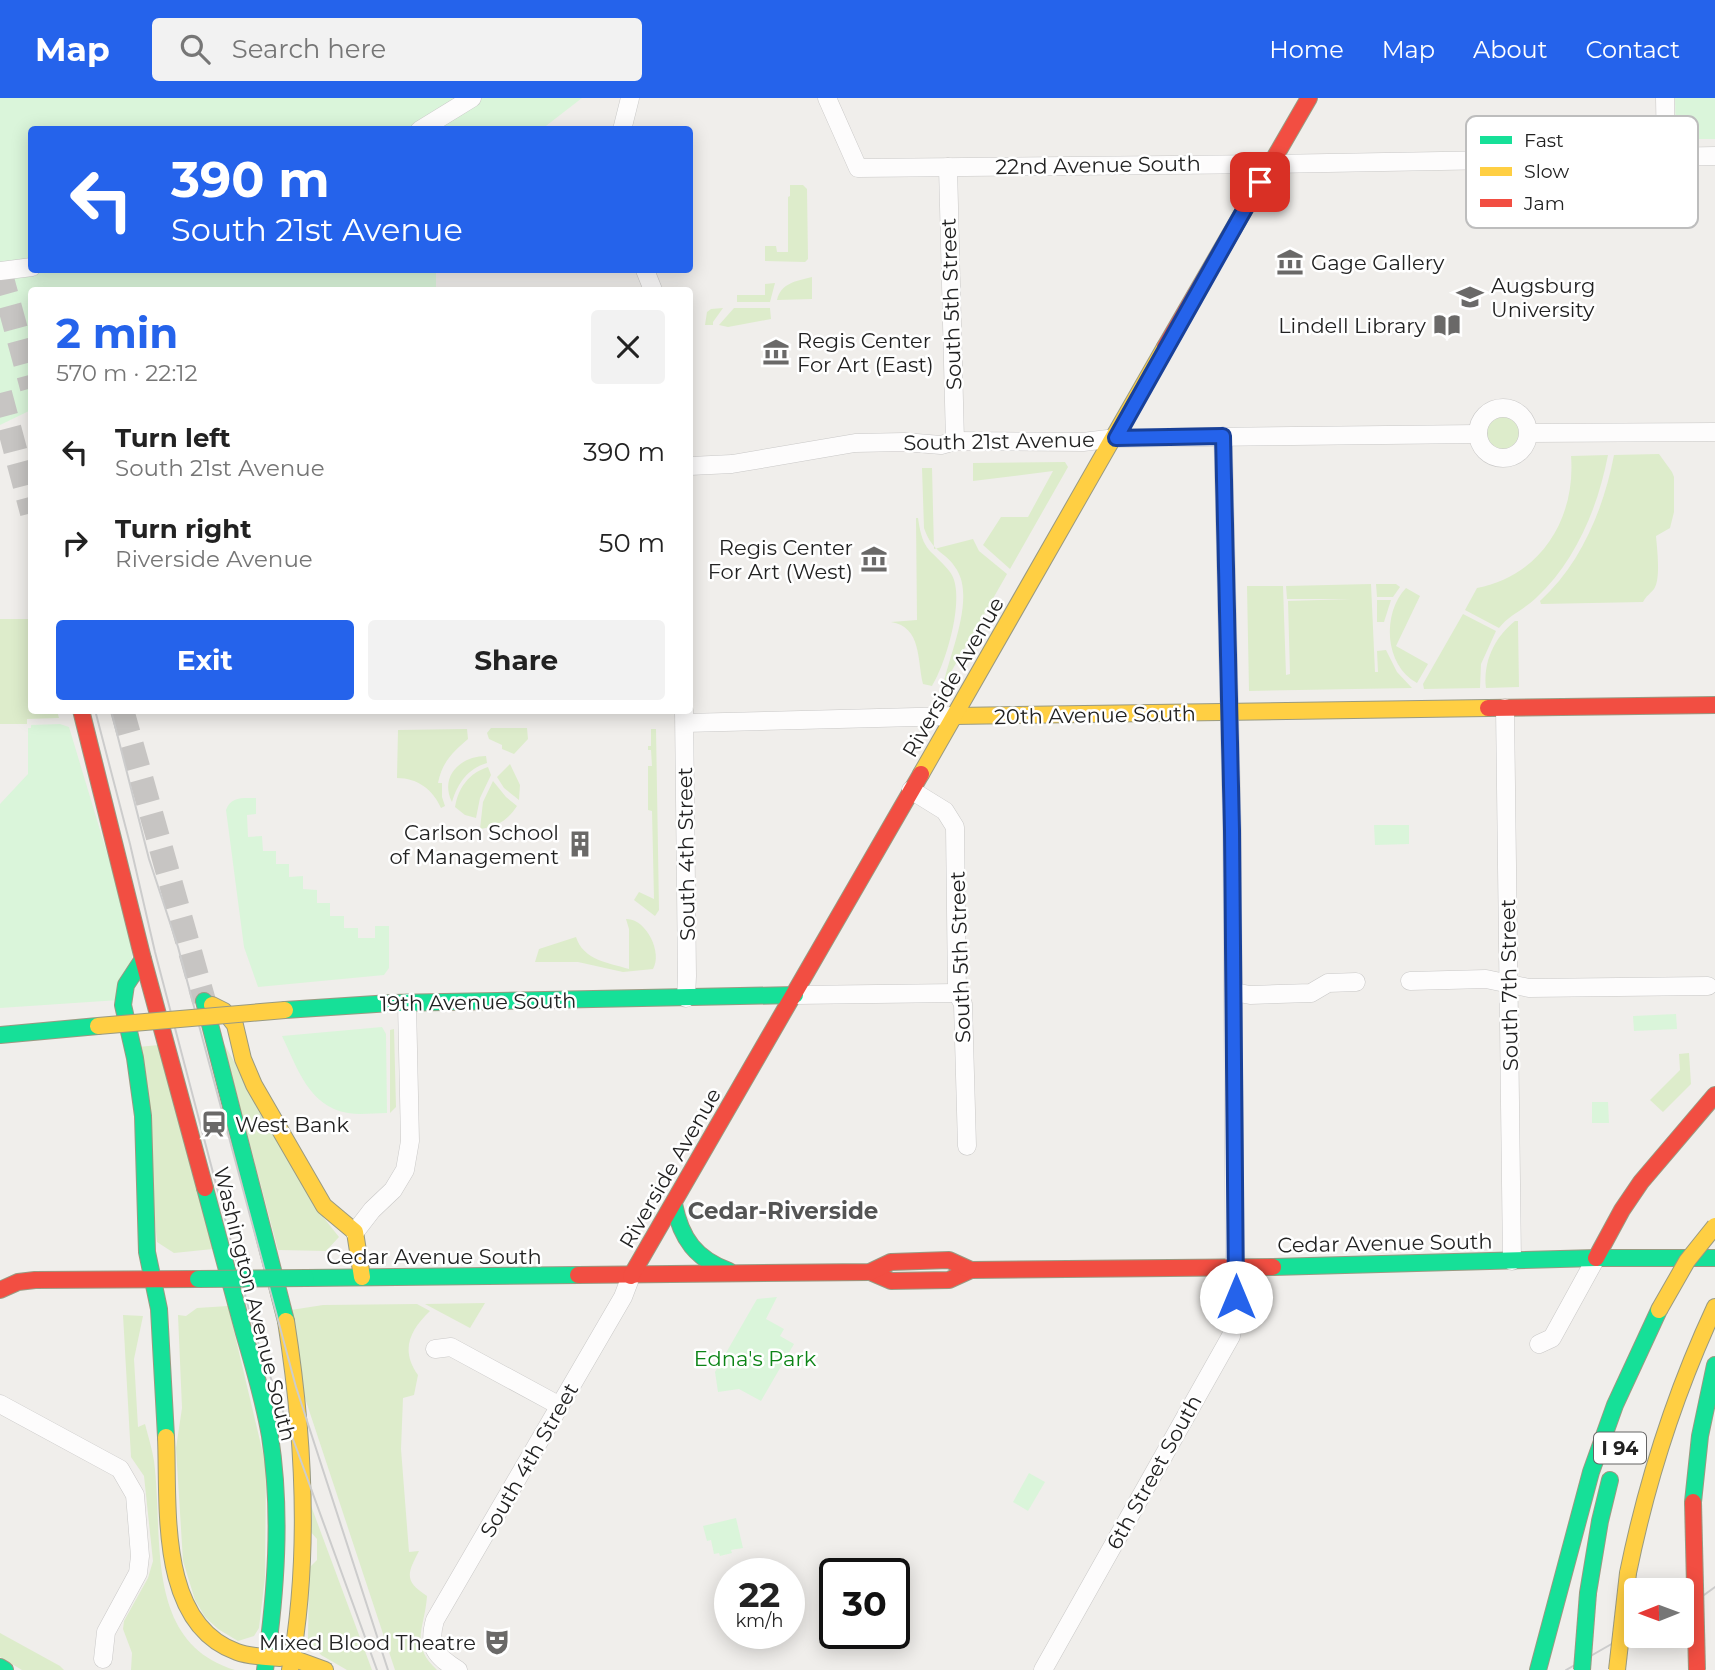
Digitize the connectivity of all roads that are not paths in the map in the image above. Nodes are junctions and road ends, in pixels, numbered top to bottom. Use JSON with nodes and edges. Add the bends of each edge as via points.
{"nodes":[{"id":1,"x":472,"y":98,"type":"edge"},
{"id":2,"x":629,"y":98,"type":"edge"},
{"id":3,"x":827,"y":98,"type":"edge"},
{"id":4,"x":1309,"y":98,"type":"edge"},
{"id":5,"x":1665,"y":98,"type":"edge"},
{"id":6,"x":1665,"y":116,"type":"edge"},
{"id":7,"x":426,"y":126,"type":"edge"},
{"id":8,"x":623,"y":126,"type":"edge"},
{"id":9,"x":1466,"y":160,"type":"edge"},
{"id":10,"x":1271,"y":164,"type":"junction"},
{"id":11,"x":948,"y":167,"type":"junction"},
{"id":12,"x":28,"y":268,"type":"edge"},
{"id":13,"x":0,"y":271,"type":"edge"},
{"id":14,"x":1715,"y":432,"type":"edge"},
{"id":15,"x":1529,"y":433,"type":"junction"},
{"id":16,"x":1478,"y":434,"type":"junction"},
{"id":17,"x":1223,"y":436,"type":"junction"},
{"id":18,"x":1116,"y":438,"type":"junction"},
{"id":19,"x":955,"y":441,"type":"junction"},
{"id":20,"x":693,"y":466,"type":"edge"},
{"id":21,"x":1715,"y":705,"type":"edge"},
{"id":22,"x":1505,"y":708,"type":"junction"},
{"id":23,"x":1229,"y":713,"type":"junction"},
{"id":24,"x":82,"y":714,"type":"edge"},
{"id":25,"x":955,"y":716,"type":"junction"},
{"id":26,"x":684,"y":717,"type":"edge"},
{"id":27,"x":911,"y":790,"type":"junction"},
{"id":28,"x":143,"y":959,"type":"junction"},
{"id":29,"x":1410,"y":981,"type":"dead end"},
{"id":30,"x":1356,"y":982,"type":"dead end"},
{"id":31,"x":1509,"y":983,"type":"junction"},
{"id":32,"x":1708,"y":986,"type":"dead end"},
{"id":33,"x":1234,"y":992,"type":"junction"},
{"id":34,"x":957,"y":993,"type":"junction"},
{"id":35,"x":795,"y":995,"type":"junction"},
{"id":36,"x":686,"y":998,"type":"junction"},
{"id":37,"x":407,"y":1003,"type":"junction"},
{"id":38,"x":0,"y":1035,"type":"edge"},
{"id":39,"x":1715,"y":1095,"type":"edge"},
{"id":40,"x":967,"y":1146,"type":"dead end"},
{"id":41,"x":674,"y":1204,"type":"junction"},
{"id":42,"x":1715,"y":1226,"type":"edge"},
{"id":43,"x":355,"y":1232,"type":"junction"},
{"id":44,"x":1715,"y":1234,"type":"edge"},
{"id":45,"x":1595,"y":1258,"type":"junction"},
{"id":46,"x":1715,"y":1258,"type":"edge"},
{"id":47,"x":1512,"y":1261,"type":"junction"},
{"id":48,"x":1236,"y":1266,"type":"junction"},
{"id":49,"x":736,"y":1273,"type":"junction"},
{"id":50,"x":631,"y":1276,"type":"junction"},
{"id":51,"x":362,"y":1277,"type":"junction"},
{"id":52,"x":153,"y":1279,"type":"junction"},
{"id":53,"x":0,"y":1290,"type":"edge"},
{"id":54,"x":1714,"y":1308,"type":"edge"},
{"id":55,"x":1667,"y":1331,"type":"dead end"},
{"id":56,"x":1539,"y":1344,"type":"dead end"},
{"id":57,"x":435,"y":1349,"type":"dead end"},
{"id":58,"x":1715,"y":1365,"type":"edge"},
{"id":59,"x":0,"y":1404,"type":"edge"},
{"id":60,"x":560,"y":1406,"type":"junction"},
{"id":61,"x":1612,"y":1471,"type":"dead end"},
{"id":62,"x":103,"y":1659,"type":"dead end"},
{"id":63,"x":266,"y":1664,"type":"edge"},
{"id":64,"x":291,"y":1664,"type":"edge"},
{"id":65,"x":0,"y":1667,"type":"edge"},
{"id":66,"x":5,"y":1670,"type":"edge"},
{"id":67,"x":325,"y":1670,"type":"edge"},
{"id":68,"x":458,"y":1670,"type":"edge"},
{"id":69,"x":1043,"y":1670,"type":"edge"},
{"id":70,"x":1538,"y":1670,"type":"edge"},
{"id":71,"x":1582,"y":1670,"type":"edge"},
{"id":72,"x":1617,"y":1670,"type":"edge"},
{"id":73,"x":1697,"y":1670,"type":"edge"}],
"edges":[{"from":1,"to":7,"type":"street"},
{"from":2,"to":8,"type":"street"},
{"from":3,"to":11,"type":"street","name":"22nd Avenue South","via":[[858,168]]},
{"from":4,"to":10,"type":"main road","name":"Riverside Avenue"},
{"from":5,"to":6,"type":"street"},
{"from":9,"to":10,"type":"street","name":"22nd Avenue South"},
{"from":10,"to":11,"type":"street","name":"22nd Avenue South"},
{"from":10,"to":18,"type":"main road","name":"Riverside Avenue"},
{"from":11,"to":19,"type":"street","name":"South 5th Street"},
{"from":12,"to":13,"type":"street"},
{"from":14,"to":15,"type":"street"},
{"from":15,"to":16,"type":"street","via":[[1522,450],[1507,458],[1491,455]]},
{"from":15,"to":16,"type":"street","via":[[1519,412],[1504,407],[1482,418]]},
{"from":16,"to":17,"type":"street","name":"South 21st Avenue"},
{"from":17,"to":18,"type":"street","name":"South 21st Avenue"},
{"from":17,"to":23,"type":"street","name":"6th Street South"},
{"from":18,"to":19,"type":"street","name":"South 21st Avenue"},
{"from":18,"to":25,"type":"main road","name":"Riverside Avenue"},
{"from":19,"to":20,"type":"street","name":"South 21st Avenue","via":[[941,445],[855,443],[732,464]]},
{"from":21,"to":22,"type":"main road","name":"20th Avenue South"},
{"from":22,"to":23,"type":"main road","name":"20th Avenue South"},
{"from":22,"to":31,"type":"street","name":"South 7th Street"},
{"from":23,"to":25,"type":"main road","name":"20th Avenue South"},
{"from":23,"to":33,"type":"street","name":"6th Street South"},
{"from":24,"to":28,"type":"main road","name":"Washington Avenue South"},
{"from":25,"to":26,"type":"street","name":"20th Avenue South"},
{"from":25,"to":27,"type":"main road","name":"Riverside Avenue"},
{"from":26,"to":36,"type":"street","name":"South 4th Street"},
{"from":27,"to":34,"type":"street","name":"South 5th Street","via":[[945,811],[955,827]]},
{"from":27,"to":35,"type":"main road","name":"Riverside Avenue"},
{"from":28,"to":52,"type":"main road","via":[[126,985],[123,1005],[143,1116]]},
{"from":28,"to":63,"type":"main road","name":"Washington Avenue South","via":[[271,1443],[276,1561]]},
{"from":29,"to":31,"type":"street","via":[[1486,979]]},
{"from":30,"to":33,"type":"street","via":[[1328,984],[1311,993]]},
{"from":31,"to":32,"type":"street","via":[[1529,988]]},
{"from":31,"to":47,"type":"street","name":"South 7th Street"},
{"from":33,"to":48,"type":"street","name":"6th Street South"},
{"from":34,"to":35,"type":"street","name":"19th Avenue South"},
{"from":34,"to":40,"type":"street","name":"South 5th Street","via":[[963,1004]]},
{"from":35,"to":36,"type":"main road","name":"19th Avenue South"},
{"from":35,"to":41,"type":"main road","name":"Riverside Avenue"},
{"from":36,"to":37,"type":"main road","name":"19th Avenue South"},
{"from":37,"to":38,"type":"main road","name":"19th Avenue South","bridge":true},
{"from":37,"to":43,"type":"street","via":[[410,1148],[405,1170],[393,1190]]},
{"from":39,"to":45,"type":"main road","via":[[1641,1182]]},
{"from":41,"to":49,"type":"main road","via":[[678,1227],[698,1255],[708,1265]]},
{"from":41,"to":50,"type":"main road","name":"Riverside Avenue"},
{"from":42,"to":70,"type":"main road","bridge":true,"via":[[1687,1261],[1659,1310],[1620,1393],[1600,1446]]},
{"from":43,"to":51,"type":"main road"},
{"from":43,"to":64,"type":"main road","name":"Washington Avenue South","via":[[324,1206],[309,1182],[254,1085],[235,1025],[224,1011],[204,1001],[284,1311],[296,1387],[302,1575]]},
{"from":44,"to":55,"type":"main road"},
{"from":45,"to":46,"type":"main road","name":"Cedar Avenue South"},
{"from":45,"to":47,"type":"main road","name":"Cedar Avenue South"},
{"from":45,"to":56,"type":"street","via":[[1552,1338]]},
{"from":47,"to":48,"type":"main road","name":"Cedar Avenue South"},
{"from":48,"to":49,"type":"main road","name":"Cedar Avenue South","via":[[971,1270],[949,1280],[891,1281],[870,1272]]},
{"from":48,"to":69,"type":"street","name":"6th Street South","via":[[1231,1336]]},
{"from":49,"to":50,"type":"main road","name":"Cedar Avenue South"},
{"from":50,"to":51,"type":"main road","name":"Cedar Avenue South"},
{"from":50,"to":60,"type":"street","name":"South 4th Street"},
{"from":51,"to":52,"type":"main road","name":"Cedar Avenue South","bridge":true},
{"from":52,"to":53,"type":"main road","name":"Cedar Avenue South","via":[[34,1280]]},
{"from":52,"to":63,"type":"main road","via":[[159,1309],[172,1563],[178,1590],[201,1629]]},
{"from":54,"to":72,"type":"main road","number":"I 94","bridge":true,"via":[[1667,1421],[1647,1490],[1628,1573]]},
{"from":57,"to":60,"type":"street","via":[[450,1347]]},
{"from":58,"to":73,"type":"main road","bridge":true,"via":[[1700,1436],[1693,1502]]},
{"from":59,"to":62,"type":"street","via":[[120,1469],[135,1495],[138,1573],[106,1632]]},
{"from":60,"to":68,"type":"street","name":"South 4th Street","via":[[435,1620],[432,1646],[439,1658]]},
{"from":61,"to":71,"type":"main road","number":"I 94","bridge":true,"via":[[1588,1593]]},
{"from":63,"to":64,"type":"main road"},
{"from":64,"to":67,"type":"main road"},
{"from":65,"to":66,"type":"main road"}]}
